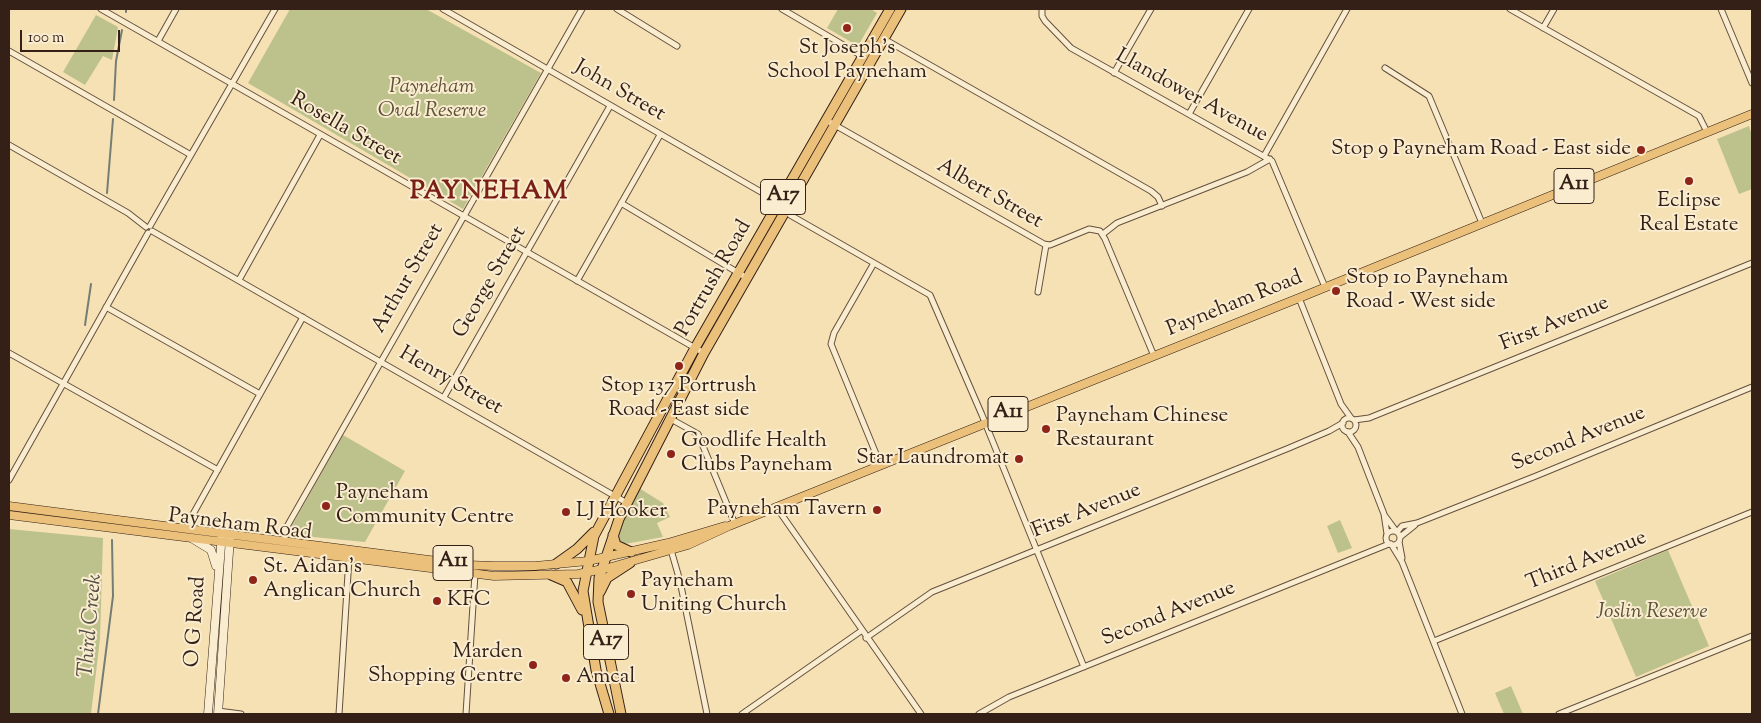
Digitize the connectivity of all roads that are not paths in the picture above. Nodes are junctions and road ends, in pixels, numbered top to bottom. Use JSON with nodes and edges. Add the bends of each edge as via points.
{"nodes":[{"id":1,"x":100,"y":9,"type":"edge"},
{"id":2,"x":176,"y":9,"type":"edge"},
{"id":3,"x":275,"y":9,"type":"edge"},
{"id":4,"x":443,"y":9,"type":"edge"},
{"id":5,"x":582,"y":9,"type":"edge"},
{"id":6,"x":617,"y":9,"type":"edge"},
{"id":7,"x":782,"y":9,"type":"edge"},
{"id":8,"x":890,"y":9,"type":"edge"},
{"id":9,"x":901,"y":9,"type":"edge"},
{"id":10,"x":1042,"y":9,"type":"edge"},
{"id":11,"x":1151,"y":9,"type":"edge"},
{"id":12,"x":1249,"y":9,"type":"edge"},
{"id":13,"x":1347,"y":9,"type":"edge"},
{"id":14,"x":1510,"y":9,"type":"edge"},
{"id":15,"x":1554,"y":9,"type":"edge"},
{"id":16,"x":1721,"y":9,"type":"edge"},
{"id":17,"x":1543,"y":28,"type":"junction"},
{"id":18,"x":884,"y":39,"type":"junction"},
{"id":19,"x":158,"y":42,"type":"junction"},
{"id":20,"x":677,"y":46,"type":"dead end"},
{"id":21,"x":9,"y":51,"type":"edge"},
{"id":22,"x":862,"y":56,"type":"junction"},
{"id":23,"x":1385,"y":68,"type":"dead end"},
{"id":24,"x":547,"y":70,"type":"junction"},
{"id":25,"x":1114,"y":73,"type":"junction"},
{"id":26,"x":1752,"y":83,"type":"edge"},
{"id":27,"x":232,"y":84,"type":"junction"},
{"id":28,"x":610,"y":106,"type":"junction"},
{"id":29,"x":1189,"y":114,"type":"junction"},
{"id":30,"x":1752,"y":114,"type":"edge"},
{"id":31,"x":830,"y":122,"type":"junction"},
{"id":32,"x":1707,"y":132,"type":"junction"},
{"id":33,"x":660,"y":134,"type":"junction"},
{"id":34,"x":320,"y":136,"type":"junction"},
{"id":35,"x":9,"y":145,"type":"edge"},
{"id":36,"x":191,"y":155,"type":"junction"},
{"id":37,"x":1264,"y":156,"type":"junction"},
{"id":38,"x":1270,"y":160,"type":"junction"},
{"id":39,"x":779,"y":203,"type":"junction"},
{"id":40,"x":621,"y":204,"type":"junction"},
{"id":41,"x":1162,"y":206,"type":"junction"},
{"id":42,"x":785,"y":211,"type":"junction"},
{"id":43,"x":464,"y":216,"type":"junction"},
{"id":44,"x":1482,"y":223,"type":"junction"},
{"id":45,"x":149,"y":229,"type":"junction"},
{"id":46,"x":1103,"y":234,"type":"junction"},
{"id":47,"x":1046,"y":245,"type":"junction"},
{"id":48,"x":528,"y":252,"type":"junction"},
{"id":49,"x":874,"y":263,"type":"junction"},
{"id":50,"x":1752,"y":263,"type":"edge"},
{"id":51,"x":743,"y":275,"type":"junction"},
{"id":52,"x":239,"y":280,"type":"junction"},
{"id":53,"x":577,"y":281,"type":"junction"},
{"id":54,"x":1325,"y":287,"type":"junction"},
{"id":55,"x":1038,"y":292,"type":"dead end"},
{"id":56,"x":1300,"y":298,"type":"junction"},
{"id":57,"x":106,"y":307,"type":"junction"},
{"id":58,"x":303,"y":317,"type":"junction"},
{"id":59,"x":696,"y":348,"type":"junction"},
{"id":60,"x":9,"y":353,"type":"edge"},
{"id":61,"x":704,"y":353,"type":"junction"},
{"id":62,"x":1154,"y":356,"type":"junction"},
{"id":63,"x":382,"y":361,"type":"junction"},
{"id":64,"x":63,"y":384,"type":"junction"},
{"id":65,"x":1752,"y":388,"type":"edge"},
{"id":66,"x":260,"y":394,"type":"junction"},
{"id":67,"x":444,"y":397,"type":"junction"},
{"id":68,"x":1341,"y":404,"type":"junction"},
{"id":69,"x":669,"y":418,"type":"junction"},
{"id":70,"x":1369,"y":418,"type":"junction"},
{"id":71,"x":1352,"y":419,"type":"junction"},
{"id":72,"x":1343,"y":422,"type":"junction"},
{"id":73,"x":986,"y":424,"type":"junction"},
{"id":74,"x":1355,"y":428,"type":"junction"},
{"id":75,"x":1346,"y":431,"type":"junction"},
{"id":76,"x":1329,"y":432,"type":"junction"},
{"id":77,"x":1358,"y":447,"type":"junction"},
{"id":78,"x":881,"y":466,"type":"junction"},
{"id":79,"x":218,"y":470,"type":"junction"},
{"id":80,"x":9,"y":480,"type":"edge"},
{"id":81,"x":615,"y":496,"type":"junction"},
{"id":82,"x":627,"y":503,"type":"junction"},
{"id":83,"x":9,"y":506,"type":"edge"},
{"id":84,"x":777,"y":508,"type":"junction"},
{"id":85,"x":1752,"y":512,"type":"edge"},
{"id":86,"x":1384,"y":514,"type":"junction"},
{"id":87,"x":9,"y":515,"type":"edge"},
{"id":88,"x":732,"y":525,"type":"junction"},
{"id":89,"x":190,"y":528,"type":"junction"},
{"id":90,"x":598,"y":528,"type":"junction"},
{"id":91,"x":226,"y":533,"type":"junction"},
{"id":92,"x":613,"y":535,"type":"junction"},
{"id":93,"x":1398,"y":536,"type":"junction"},
{"id":94,"x":190,"y":538,"type":"junction"},
{"id":95,"x":1388,"y":540,"type":"junction"},
{"id":96,"x":285,"y":541,"type":"junction"},
{"id":97,"x":225,"y":542,"type":"junction"},
{"id":98,"x":671,"y":550,"type":"junction"},
{"id":99,"x":1036,"y":550,"type":"junction"},
{"id":100,"x":631,"y":552,"type":"junction"},
{"id":101,"x":606,"y":557,"type":"junction"},
{"id":102,"x":349,"y":558,"type":"junction"},
{"id":103,"x":588,"y":561,"type":"junction"},
{"id":104,"x":1402,"y":562,"type":"junction"},
{"id":105,"x":630,"y":563,"type":"junction"},
{"id":106,"x":556,"y":564,"type":"junction"},
{"id":107,"x":602,"y":570,"type":"junction"},
{"id":108,"x":218,"y":573,"type":"junction"},
{"id":109,"x":585,"y":573,"type":"junction"},
{"id":110,"x":475,"y":574,"type":"junction"},
{"id":111,"x":551,"y":576,"type":"junction"},
{"id":112,"x":598,"y":595,"type":"junction"},
{"id":113,"x":587,"y":622,"type":"junction"},
{"id":114,"x":861,"y":631,"type":"junction"},
{"id":115,"x":1752,"y":636,"type":"edge"},
{"id":116,"x":866,"y":638,"type":"junction"},
{"id":117,"x":1434,"y":641,"type":"junction"},
{"id":118,"x":1084,"y":667,"type":"junction"},
{"id":119,"x":208,"y":712,"type":"edge"},
{"id":120,"x":218,"y":713,"type":"edge"},
{"id":121,"x":1462,"y":713,"type":"edge"},
{"id":122,"x":241,"y":714,"type":"edge"},
{"id":123,"x":339,"y":714,"type":"edge"},
{"id":124,"x":466,"y":714,"type":"edge"},
{"id":125,"x":609,"y":714,"type":"edge"},
{"id":126,"x":621,"y":714,"type":"edge"},
{"id":127,"x":707,"y":714,"type":"edge"},
{"id":128,"x":742,"y":714,"type":"edge"},
{"id":129,"x":921,"y":714,"type":"edge"},
{"id":130,"x":979,"y":714,"type":"edge"},
{"id":131,"x":1455,"y":714,"type":"edge"},
{"id":132,"x":1559,"y":714,"type":"edge"}],
"edges":[{"from":1,"to":19,"type":"street","name":"Rosella Street"},
{"from":2,"to":19,"type":"street"},
{"from":3,"to":27,"type":"street"},
{"from":4,"to":24,"type":"street","name":"John Street"},
{"from":5,"to":24,"type":"street","name":"Arthur Street"},
{"from":6,"to":20,"type":"street"},
{"from":7,"to":22,"type":"street"},
{"from":8,"to":22,"type":"highway","name":"Portrush Road","number":"A17"},
{"from":9,"to":18,"type":"highway","name":"Portrush Road","number":"A17"},
{"from":10,"to":25,"type":"street","name":"Llandower Avenue","via":[[1045,21],[1071,48]]},
{"from":11,"to":25,"type":"street"},
{"from":12,"to":29,"type":"street"},
{"from":13,"to":37,"type":"street"},
{"from":14,"to":17,"type":"street"},
{"from":15,"to":17,"type":"street"},
{"from":16,"to":26,"type":"street"},
{"from":17,"to":32,"type":"street","via":[[1699,116]]},
{"from":18,"to":31,"type":"highway","name":"Portrush Road","number":"A17"},
{"from":18,"to":41,"type":"street","via":[[1151,191]]},
{"from":19,"to":27,"type":"street","name":"Rosella Street"},
{"from":21,"to":36,"type":"street"},
{"from":22,"to":31,"type":"highway","name":"Portrush Road","number":"A17"},
{"from":23,"to":44,"type":"street","via":[[1429,96]]},
{"from":24,"to":28,"type":"street","name":"John Street"},
{"from":24,"to":43,"type":"street","name":"Arthur Street"},
{"from":25,"to":29,"type":"street","name":"Llandower Avenue"},
{"from":27,"to":34,"type":"street","name":"Rosella Street"},
{"from":27,"to":36,"type":"street"},
{"from":28,"to":33,"type":"street","name":"John Street"},
{"from":28,"to":48,"type":"street","name":"George Street"},
{"from":29,"to":37,"type":"street","name":"Llandower Avenue"},
{"from":30,"to":32,"type":"main road","name":"Payneham Road","number":"A11"},
{"from":31,"to":39,"type":"highway","name":"Portrush Road","number":"A17"},
{"from":31,"to":42,"type":"highway","name":"Portrush Road","number":"A17"},
{"from":31,"to":47,"type":"street","name":"Albert Street"},
{"from":32,"to":44,"type":"main road","name":"Payneham Road","number":"A11"},
{"from":33,"to":39,"type":"street","name":"John Street"},
{"from":33,"to":40,"type":"street"},
{"from":34,"to":43,"type":"street","name":"Rosella Street"},
{"from":34,"to":52,"type":"street"},
{"from":35,"to":45,"type":"street","name":"Henry Street","via":[[128,213]]},
{"from":36,"to":45,"type":"street"},
{"from":37,"to":38,"type":"street","name":"Llandower Avenue"},
{"from":38,"to":41,"type":"street"},
{"from":38,"to":54,"type":"street","name":"Llandower Avenue"},
{"from":39,"to":42,"type":"street"},
{"from":39,"to":51,"type":"highway","name":"Portrush Road","number":"A17"},
{"from":40,"to":51,"type":"street"},
{"from":40,"to":53,"type":"street"},
{"from":41,"to":46,"type":"street","via":[[1117,223]]},
{"from":42,"to":49,"type":"street"},
{"from":42,"to":51,"type":"highway","name":"Portrush Road","number":"A17"},
{"from":43,"to":48,"type":"street","name":"Rosella Street"},
{"from":43,"to":63,"type":"street","name":"Arthur Street"},
{"from":44,"to":54,"type":"main road","name":"Payneham Road","number":"A11"},
{"from":45,"to":52,"type":"street","name":"Henry Street"},
{"from":45,"to":57,"type":"street"},
{"from":46,"to":47,"type":"street","name":"Albert Street","via":[[1089,229]]},
{"from":46,"to":62,"type":"street"},
{"from":47,"to":55,"type":"street"},
{"from":48,"to":53,"type":"street","name":"Rosella Street"},
{"from":48,"to":67,"type":"street","name":"George Street"},
{"from":49,"to":73,"type":"street","via":[[932,297]]},
{"from":49,"to":78,"type":"street","via":[[834,333],[831,344]]},
{"from":50,"to":70,"type":"street","name":"First Avenue"},
{"from":51,"to":59,"type":"highway","name":"Portrush Road","number":"A17"},
{"from":51,"to":61,"type":"highway","name":"Portrush Road","number":"A17"},
{"from":52,"to":58,"type":"street","name":"Henry Street"},
{"from":53,"to":59,"type":"street","name":"Rosella Street"},
{"from":54,"to":56,"type":"main road","name":"Payneham Road","number":"A11"},
{"from":56,"to":62,"type":"main road","name":"Payneham Road","number":"A11"},
{"from":56,"to":68,"type":"street"},
{"from":57,"to":64,"type":"street"},
{"from":57,"to":66,"type":"street"},
{"from":58,"to":63,"type":"street","name":"Henry Street"},
{"from":58,"to":66,"type":"street"},
{"from":59,"to":61,"type":"street","name":"Rosella Street"},
{"from":59,"to":81,"type":"highway","name":"Portrush Road","number":"A17"},
{"from":60,"to":64,"type":"street"},
{"from":61,"to":69,"type":"highway","name":"Portrush Road","number":"A17"},
{"from":62,"to":73,"type":"main road","name":"Payneham Road","number":"A11"},
{"from":63,"to":67,"type":"street","name":"Henry Street"},
{"from":63,"to":96,"type":"street","name":"Arthur Street","via":[[285,530]]},
{"from":64,"to":79,"type":"street"},
{"from":64,"to":80,"type":"street"},
{"from":65,"to":93,"type":"street","name":"Second Avenue","via":[[1417,523]]},
{"from":66,"to":79,"type":"street"},
{"from":67,"to":81,"type":"street","name":"Henry Street"},
{"from":68,"to":71,"type":"street"},
{"from":68,"to":72,"type":"street"},
{"from":69,"to":82,"type":"highway","name":"Portrush Road","number":"A17"},
{"from":69,"to":88,"type":"street","via":[[698,434]]},
{"from":70,"to":71,"type":"street","name":"First Avenue"},
{"from":70,"to":74,"type":"street","name":"First Avenue"},
{"from":71,"to":72,"type":"street","name":"First Avenue"},
{"from":71,"to":74,"type":"street"},
{"from":72,"to":75,"type":"street"},
{"from":72,"to":76,"type":"street","name":"First Avenue"},
{"from":73,"to":78,"type":"main road","name":"Payneham Road","number":"A11"},
{"from":73,"to":99,"type":"street"},
{"from":74,"to":75,"type":"street","name":"First Avenue"},
{"from":74,"to":77,"type":"street"},
{"from":75,"to":76,"type":"street","name":"First Avenue"},
{"from":75,"to":77,"type":"street"},
{"from":76,"to":99,"type":"street","name":"First Avenue"},
{"from":77,"to":86,"type":"street"},
{"from":78,"to":84,"type":"main road","name":"Payneham Road","number":"A11"},
{"from":79,"to":89,"type":"street","via":[[192,516]]},
{"from":81,"to":82,"type":"street","name":"Henry Street"},
{"from":81,"to":90,"type":"highway","name":"Portrush Road","number":"A17"},
{"from":82,"to":92,"type":"highway","name":"Portrush Road","number":"A17"},
{"from":83,"to":89,"type":"main road","name":"Payneham Road","number":"A11"},
{"from":84,"to":88,"type":"main road","name":"Payneham Road","number":"A11"},
{"from":84,"to":114,"type":"street"},
{"from":85,"to":117,"type":"street","name":"Third Avenue"},
{"from":86,"to":93,"type":"street"},
{"from":86,"to":95,"type":"street"},
{"from":87,"to":94,"type":"main road","name":"Payneham Road","number":"A11"},
{"from":88,"to":98,"type":"main road","name":"Payneham Road","number":"A11"},
{"from":88,"to":100,"type":"main road","name":"Payneham Road","number":"A11"},
{"from":89,"to":91,"type":"main road","name":"Payneham Road","number":"A11"},
{"from":90,"to":103,"type":"highway","name":"Portrush Road","number":"A17"},
{"from":90,"to":106,"type":"highway"},
{"from":91,"to":96,"type":"main road","name":"Payneham Road","number":"A11"},
{"from":91,"to":97,"type":"main road","name":"O G Road"},
{"from":92,"to":100,"type":"highway","via":[[616,545]]},
{"from":92,"to":101,"type":"highway","name":"Portrush Road","number":"A17"},
{"from":93,"to":95,"type":"street"},
{"from":93,"to":95,"type":"street","via":[[1392,531]]},
{"from":93,"to":104,"type":"street"},
{"from":94,"to":97,"type":"main road","name":"Payneham Road","number":"A11"},
{"from":94,"to":108,"type":"main road","via":[[211,550]]},
{"from":95,"to":104,"type":"street"},
{"from":95,"to":118,"type":"street","name":"Second Avenue","via":[[1373,549]]},
{"from":96,"to":106,"type":"main road","name":"Payneham Road","number":"A11","via":[[468,565]]},
{"from":97,"to":102,"type":"main road","name":"Payneham Road","number":"A11"},
{"from":97,"to":108,"type":"main road","name":"O G Road"},
{"from":97,"to":120,"type":"main road","name":"O G Road"},
{"from":98,"to":105,"type":"main road","name":"Payneham Road","number":"A11"},
{"from":98,"to":127,"type":"street"},
{"from":99,"to":116,"type":"street","name":"First Avenue","via":[[927,594]]},
{"from":99,"to":118,"type":"street"},
{"from":100,"to":101,"type":"main road","name":"Payneham Road","number":"A11"},
{"from":101,"to":103,"type":"main road","name":"Payneham Road","number":"A11"},
{"from":101,"to":107,"type":"highway","number":"A17"},
{"from":102,"to":110,"type":"main road","name":"Payneham Road","number":"A11"},
{"from":102,"to":123,"type":"street"},
{"from":103,"to":106,"type":"main road","name":"Payneham Road","number":"A11"},
{"from":103,"to":109,"type":"highway","name":"Portrush Road","number":"A17"},
{"from":104,"to":117,"type":"street"},
{"from":105,"to":107,"type":"main road","name":"Payneham Road","number":"A11"},
{"from":105,"to":112,"type":"highway","via":[[607,578]]},
{"from":107,"to":109,"type":"main road","name":"Payneham Road","number":"A11"},
{"from":107,"to":112,"type":"highway","number":"A17"},
{"from":108,"to":119,"type":"main road","name":"O G Road"},
{"from":109,"to":111,"type":"main road","name":"Payneham Road","number":"A11"},
{"from":109,"to":113,"type":"highway","number":"A17","via":[[583,591]]},
{"from":110,"to":111,"type":"main road","name":"Payneham Road","number":"A11"},
{"from":110,"to":124,"type":"street"},
{"from":111,"to":113,"type":"highway","via":[[567,582],[576,594]]},
{"from":112,"to":126,"type":"highway","number":"A17"},
{"from":113,"to":125,"type":"highway","number":"A17"},
{"from":114,"to":116,"type":"street"},
{"from":114,"to":128,"type":"street"},
{"from":115,"to":132,"type":"street"},
{"from":116,"to":129,"type":"street"},
{"from":117,"to":121,"type":"street"},
{"from":118,"to":130,"type":"street","name":"Second Avenue"},
{"from":119,"to":120,"type":"main road"},
{"from":120,"to":122,"type":"street"},
{"from":121,"to":131,"type":"street"}]}
